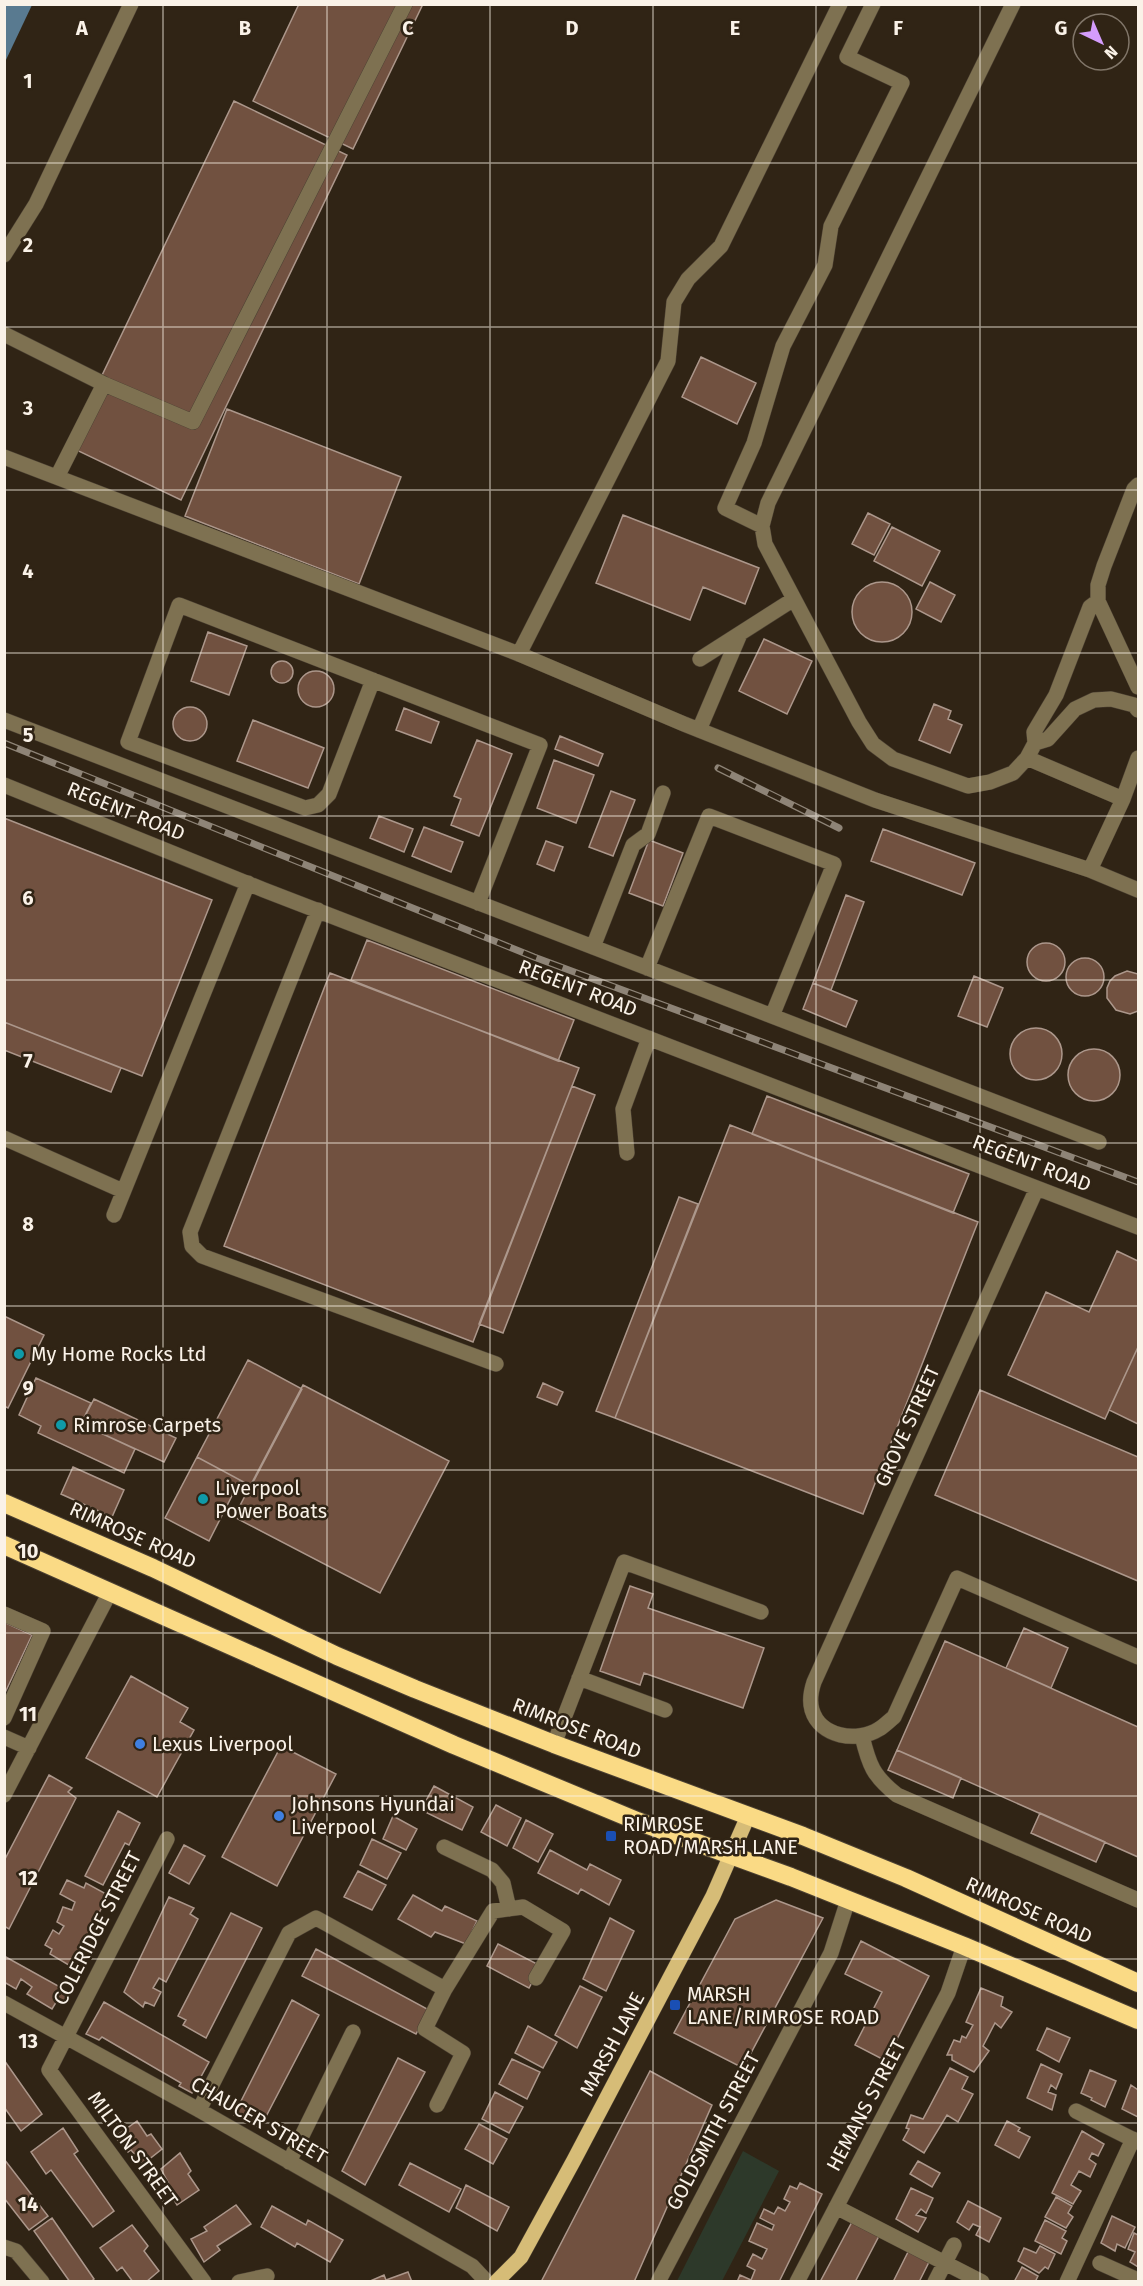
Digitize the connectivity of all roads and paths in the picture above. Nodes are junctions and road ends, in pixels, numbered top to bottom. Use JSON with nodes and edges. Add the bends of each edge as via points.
{"nodes":[{"id":1,"x":131,"y":4,"type":"edge"},
{"id":2,"x":405,"y":4,"type":"edge"},
{"id":3,"x":840,"y":4,"type":"edge"},
{"id":4,"x":873,"y":4,"type":"edge"},
{"id":5,"x":1013,"y":4,"type":"edge"},
{"id":6,"x":4,"y":255,"type":"edge"},
{"id":7,"x":4,"y":334,"type":"edge"},
{"id":8,"x":104,"y":384,"type":"junction"},
{"id":9,"x":4,"y":457,"type":"edge"},
{"id":10,"x":57,"y":477,"type":"junction"},
{"id":11,"x":1138,"y":485,"type":"edge"},
{"id":12,"x":762,"y":526,"type":"junction"},
{"id":13,"x":794,"y":599,"type":"junction"},
{"id":14,"x":1098,"y":601,"type":"junction"},
{"id":15,"x":740,"y":634,"type":"junction"},
{"id":16,"x":519,"y":654,"type":"junction"},
{"id":17,"x":700,"y":659,"type":"dead end"},
{"id":18,"x":373,"y":680,"type":"junction"},
{"id":19,"x":1138,"y":687,"type":"edge"},
{"id":20,"x":1138,"y":710,"type":"edge"},
{"id":21,"x":4,"y":720,"type":"edge"},
{"id":22,"x":699,"y":730,"type":"junction"},
{"id":23,"x":1035,"y":743,"type":"junction"},
{"id":24,"x":1027,"y":758,"type":"junction"},
{"id":25,"x":1138,"y":758,"type":"edge"},
{"id":26,"x":4,"y":785,"type":"edge"},
{"id":27,"x":663,"y":793,"type":"dead end"},
{"id":28,"x":1123,"y":799,"type":"junction"},
{"id":29,"x":1090,"y":870,"type":"junction"},
{"id":30,"x":248,"y":883,"type":"junction"},
{"id":31,"x":1138,"y":890,"type":"edge"},
{"id":32,"x":478,"y":903,"type":"junction"},
{"id":33,"x":318,"y":910,"type":"junction"},
{"id":34,"x":593,"y":947,"type":"junction"},
{"id":35,"x":647,"y":968,"type":"junction"},
{"id":36,"x":772,"y":1016,"type":"junction"},
{"id":37,"x":649,"y":1038,"type":"junction"},
{"id":38,"x":4,"y":1138,"type":"edge"},
{"id":39,"x":1099,"y":1142,"type":"dead end"},
{"id":40,"x":627,"y":1153,"type":"dead end"},
{"id":41,"x":1037,"y":1188,"type":"junction"},
{"id":42,"x":123,"y":1191,"type":"junction"},
{"id":43,"x":114,"y":1215,"type":"dead end"},
{"id":44,"x":1138,"y":1227,"type":"edge"},
{"id":45,"x":496,"y":1364,"type":"dead end"},
{"id":46,"x":4,"y":1503,"type":"edge"},
{"id":47,"x":4,"y":1545,"type":"edge"},
{"id":48,"x":110,"y":1592,"type":"junction"},
{"id":49,"x":760,"y":1612,"type":"dead end"},
{"id":50,"x":4,"y":1614,"type":"edge"},
{"id":51,"x":1138,"y":1657,"type":"edge"},
{"id":52,"x":579,"y":1678,"type":"junction"},
{"id":53,"x":665,"y":1710,"type":"dead end"},
{"id":54,"x":4,"y":1719,"type":"edge"},
{"id":55,"x":862,"y":1736,"type":"junction"},
{"id":56,"x":4,"y":1737,"type":"edge"},
{"id":57,"x":554,"y":1744,"type":"junction"},
{"id":58,"x":26,"y":1754,"type":"junction"},
{"id":59,"x":4,"y":1795,"type":"edge"},
{"id":60,"x":748,"y":1816,"type":"junction"},
{"id":61,"x":167,"y":1839,"type":"dead end"},
{"id":62,"x":444,"y":1847,"type":"dead end"},
{"id":63,"x":732,"y":1855,"type":"junction"},
{"id":64,"x":848,"y":1900,"type":"junction"},
{"id":65,"x":1138,"y":1900,"type":"edge"},
{"id":66,"x":509,"y":1909,"type":"junction"},
{"id":67,"x":964,"y":1946,"type":"junction"},
{"id":68,"x":536,"y":1977,"type":"dead end"},
{"id":69,"x":1138,"y":1983,"type":"edge"},
{"id":70,"x":445,"y":1989,"type":"junction"},
{"id":71,"x":4,"y":2003,"type":"edge"},
{"id":72,"x":1138,"y":2020,"type":"edge"},
{"id":73,"x":353,"y":2032,"type":"dead end"},
{"id":74,"x":64,"y":2037,"type":"junction"},
{"id":75,"x":437,"y":2104,"type":"dead end"},
{"id":76,"x":199,"y":2110,"type":"junction"},
{"id":77,"x":1076,"y":2111,"type":"dead end"},
{"id":78,"x":1136,"y":2141,"type":"edge"},
{"id":79,"x":289,"y":2162,"type":"junction"},
{"id":80,"x":836,"y":2207,"type":"junction"},
{"id":81,"x":954,"y":2246,"type":"dead end"},
{"id":82,"x":4,"y":2247,"type":"edge"},
{"id":83,"x":945,"y":2262,"type":"junction"},
{"id":84,"x":1100,"y":2263,"type":"dead end"},
{"id":85,"x":267,"y":2276,"type":"dead end"},
{"id":86,"x":1138,"y":2280,"type":"edge"},
{"id":87,"x":497,"y":2281,"type":"edge"},
{"id":88,"x":42,"y":2282,"type":"edge"},
{"id":89,"x":204,"y":2282,"type":"edge"},
{"id":90,"x":239,"y":2282,"type":"edge"},
{"id":91,"x":658,"y":2282,"type":"edge"},
{"id":92,"x":797,"y":2282,"type":"edge"},
{"id":93,"x":934,"y":2282,"type":"edge"},
{"id":94,"x":981,"y":2282,"type":"edge"},
{"id":95,"x":1067,"y":2282,"type":"edge"}],
"edges":[{"from":1,"to":6,"type":"street","via":[[36,204]]},
{"from":2,"to":8,"type":"street","via":[[193,422]]},
{"from":3,"to":16,"type":"street","via":[[721,246],[688,279],[674,302],[668,361]]},
{"from":4,"to":12,"type":"street","via":[[847,57],[902,82],[831,226],[825,265],[783,346],[754,443],[725,508]]},
{"from":5,"to":12,"type":"street","via":[[768,503]]},
{"from":7,"to":8,"type":"street"},
{"from":8,"to":10,"type":"street"},
{"from":9,"to":10,"type":"street"},
{"from":10,"to":16,"type":"street"},
{"from":11,"to":14,"type":"street","via":[[1104,566]]},
{"from":12,"to":13,"type":"street","via":[[765,544]]},
{"from":13,"to":15,"type":"street"},
{"from":13,"to":24,"type":"street","via":[[859,722],[873,744],[893,759],[968,786],[1012,773]]},
{"from":14,"to":19,"type":"street"},
{"from":14,"to":23,"type":"street","via":[[1090,607],[1056,695],[1034,732]]},
{"from":15,"to":17,"type":"street"},
{"from":15,"to":22,"type":"street"},
{"from":16,"to":22,"type":"street"},
{"from":18,"to":18,"type":"street","via":[[179,605],[128,742],[305,808],[318,805],[329,794]]},
{"from":18,"to":32,"type":"street","via":[[540,745]]},
{"from":20,"to":23,"type":"street","via":[[1134,705],[1111,699],[1094,700],[1075,709],[1048,739]]},
{"from":21,"to":32,"type":"street"},
{"from":22,"to":29,"type":"street","via":[[875,800]]},
{"from":23,"to":24,"type":"street"},
{"from":24,"to":28,"type":"street"},
{"from":25,"to":28,"type":"street"},
{"from":26,"to":30,"type":"street","name":"REGENT ROAD"},
{"from":27,"to":34,"type":"street","via":[[648,834],[633,845]]},
{"from":28,"to":29,"type":"street"},
{"from":29,"to":31,"type":"street"},
{"from":30,"to":33,"type":"street","name":"REGENT ROAD"},
{"from":30,"to":42,"type":"street"},
{"from":32,"to":34,"type":"street"},
{"from":33,"to":37,"type":"street","name":"REGENT ROAD"},
{"from":33,"to":45,"type":"street","via":[[190,1232],[192,1246],[202,1256]]},
{"from":34,"to":35,"type":"street"},
{"from":35,"to":36,"type":"street"},
{"from":35,"to":36,"type":"street","via":[[709,816],[824,860],[834,864]]},
{"from":36,"to":39,"type":"street"},
{"from":37,"to":40,"type":"street","via":[[623,1109]]},
{"from":37,"to":41,"type":"street","name":"REGENT ROAD"},
{"from":38,"to":42,"type":"street"},
{"from":41,"to":44,"type":"street","name":"REGENT ROAD"},
{"from":41,"to":55,"type":"street","name":"GROVE STREET","via":[[814,1682],[812,1712],[822,1727],[841,1736]]},
{"from":42,"to":43,"type":"street"},
{"from":46,"to":57,"type":"highway","name":"RIMROSE ROAD","via":[[153,1568],[337,1656]]},
{"from":47,"to":48,"type":"highway"},
{"from":48,"to":58,"type":"street"},
{"from":48,"to":63,"type":"highway","via":[[464,1750]]},
{"from":49,"to":52,"type":"street","via":[[624,1562]]},
{"from":50,"to":54,"type":"street","via":[[44,1631]]},
{"from":51,"to":55,"type":"street","via":[[957,1578],[894,1717]]},
{"from":52,"to":53,"type":"street"},
{"from":52,"to":57,"type":"street"},
{"from":55,"to":65,"type":"street","via":[[869,1764],[880,1781],[897,1795]]},
{"from":56,"to":58,"type":"street"},
{"from":57,"to":60,"type":"highway","name":"RIMROSE ROAD"},
{"from":58,"to":59,"type":"street"},
{"from":60,"to":63,"type":"main road","name":"MARSH LANE"},
{"from":60,"to":69,"type":"highway","name":"RIMROSE ROAD","via":[[906,1878]]},
{"from":61,"to":74,"type":"street","name":"COLERIDGE STREET"},
{"from":62,"to":66,"type":"street","via":[[492,1870],[503,1883]]},
{"from":63,"to":64,"type":"highway"},
{"from":63,"to":87,"type":"main road","name":"MARSH LANE","via":[[688,1946],[532,2238],[521,2257]]},
{"from":64,"to":67,"type":"highway"},
{"from":64,"to":91,"type":"street","name":"GOLDSMITH STREET","via":[[831,1953]]},
{"from":66,"to":68,"type":"street","via":[[523,1907],[563,1931]]},
{"from":66,"to":70,"type":"street","via":[[493,1911]]},
{"from":67,"to":72,"type":"highway"},
{"from":67,"to":80,"type":"street","name":"HEMANS STREET","via":[[948,1993]]},
{"from":70,"to":75,"type":"street","via":[[425,2029],[463,2053]]},
{"from":70,"to":76,"type":"street","via":[[316,1918],[289,1933]]},
{"from":71,"to":74,"type":"street","name":"CHAUCER STREET"},
{"from":73,"to":79,"type":"street"},
{"from":74,"to":76,"type":"street","name":"CHAUCER STREET"},
{"from":74,"to":89,"type":"street","name":"MILTON STREET","via":[[49,2070]]},
{"from":76,"to":79,"type":"street","name":"CHAUCER STREET"},
{"from":77,"to":78,"type":"street"},
{"from":78,"to":95,"type":"street"},
{"from":79,"to":87,"type":"street","name":"CHAUCER STREET"},
{"from":80,"to":83,"type":"street"},
{"from":80,"to":92,"type":"street","name":"HEMANS STREET"},
{"from":81,"to":83,"type":"street"},
{"from":82,"to":88,"type":"street","via":[[16,2251]]},
{"from":83,"to":93,"type":"street"},
{"from":83,"to":94,"type":"street"},
{"from":84,"to":86,"type":"street"},
{"from":85,"to":90,"type":"street"}]}
